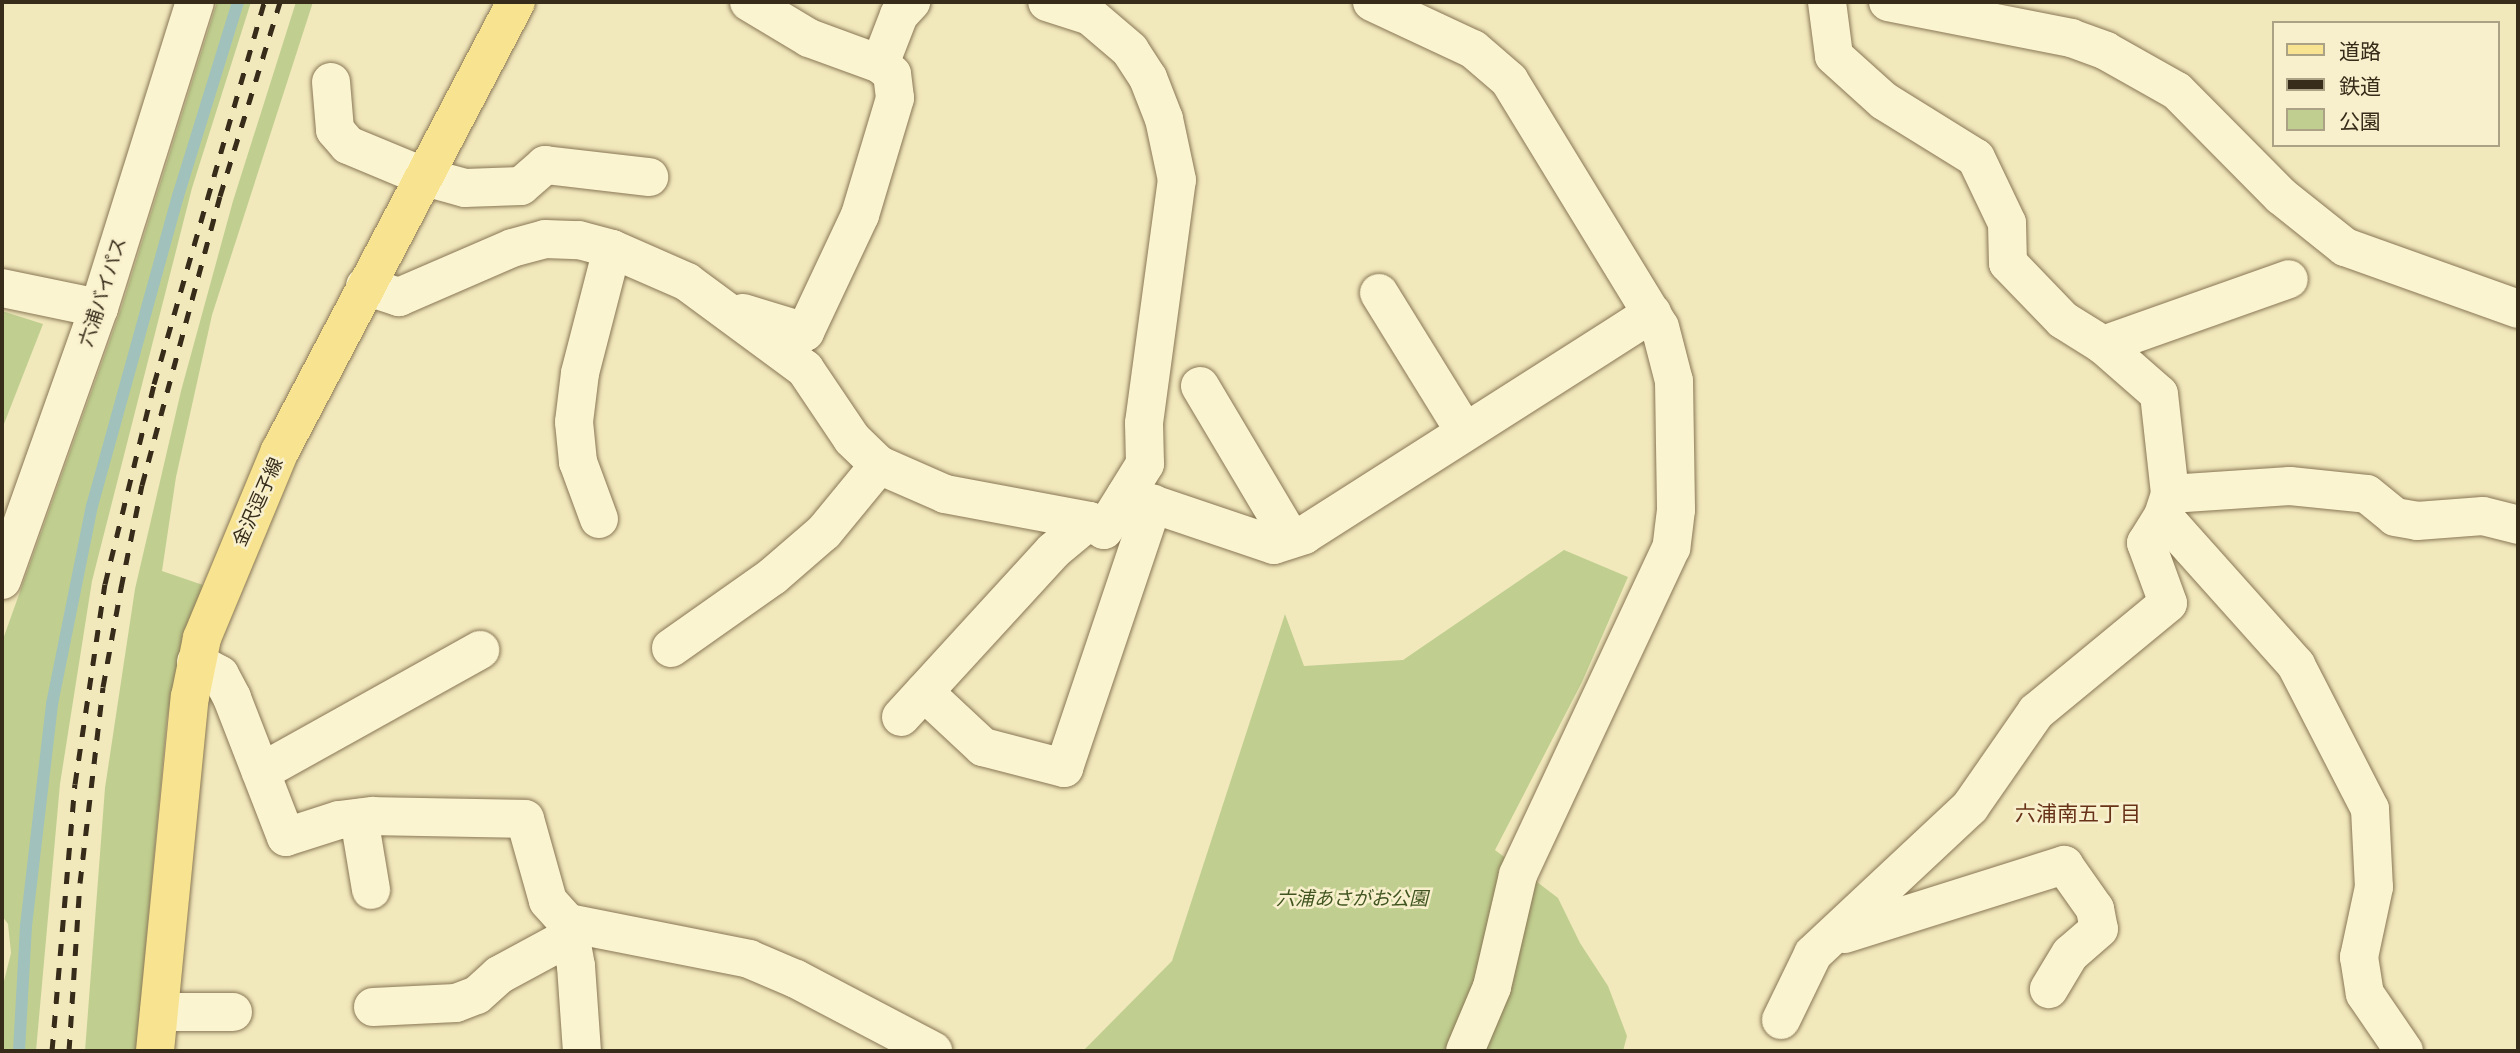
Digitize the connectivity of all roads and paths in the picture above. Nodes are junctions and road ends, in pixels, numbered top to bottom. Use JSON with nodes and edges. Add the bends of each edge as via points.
{"nodes":[{"id":1,"x":195,"y":2,"type":"edge"},
{"id":2,"x":516,"y":2,"type":"edge"},
{"id":3,"x":749,"y":2,"type":"edge"},
{"id":4,"x":911,"y":2,"type":"edge"},
{"id":5,"x":1046,"y":2,"type":"edge"},
{"id":6,"x":1372,"y":2,"type":"edge"},
{"id":7,"x":1827,"y":2,"type":"edge"},
{"id":8,"x":1888,"y":2,"type":"edge"},
{"id":9,"x":880,"y":64,"type":"junction"},
{"id":10,"x":331,"y":82,"type":"dead end"},
{"id":11,"x":425,"y":177,"type":"junction"},
{"id":12,"x":649,"y":177,"type":"dead end"},
{"id":13,"x":612,"y":249,"type":"junction"},
{"id":14,"x":2289,"y":279,"type":"dead end"},
{"id":15,"x":365,"y":286,"type":"junction"},
{"id":16,"x":2,"y":288,"type":"edge"},
{"id":17,"x":1379,"y":293,"type":"dead end"},
{"id":18,"x":99,"y":308,"type":"junction"},
{"id":19,"x":2518,"y":309,"type":"edge"},
{"id":20,"x":1651,"y":313,"type":"junction"},
{"id":21,"x":738,"y":320,"type":"junction"},
{"id":22,"x":2103,"y":345,"type":"junction"},
{"id":23,"x":1200,"y":386,"type":"dead end"},
{"id":24,"x":1465,"y":432,"type":"junction"},
{"id":25,"x":878,"y":465,"type":"junction"},
{"id":26,"x":1140,"y":499,"type":"junction"},
{"id":27,"x":2167,"y":505,"type":"junction"},
{"id":28,"x":599,"y":519,"type":"dead end"},
{"id":29,"x":1088,"y":521,"type":"junction"},
{"id":30,"x":2518,"y":525,"type":"edge"},
{"id":31,"x":1291,"y":539,"type":"junction"},
{"id":32,"x":2,"y":580,"type":"edge"},
{"id":33,"x":671,"y":648,"type":"dead end"},
{"id":34,"x":480,"y":650,"type":"dead end"},
{"id":35,"x":196,"y":662,"type":"junction"},
{"id":36,"x":261,"y":772,"type":"junction"},
{"id":37,"x":359,"y":818,"type":"junction"},
{"id":38,"x":371,"y":890,"type":"dead end"},
{"id":39,"x":569,"y":930,"type":"junction"},
{"id":40,"x":1837,"y":937,"type":"junction"},
{"id":41,"x":2049,"y":989,"type":"dead end"},
{"id":42,"x":373,"y":1007,"type":"dead end"},
{"id":43,"x":233,"y":1012,"type":"dead end"},
{"id":44,"x":159,"y":1013,"type":"junction"},
{"id":45,"x":1781,"y":1020,"type":"dead end"},
{"id":46,"x":155,"y":1051,"type":"edge"},
{"id":47,"x":582,"y":1051,"type":"edge"},
{"id":48,"x":933,"y":1051,"type":"edge"},
{"id":49,"x":1465,"y":1051,"type":"edge"},
{"id":50,"x":2404,"y":1051,"type":"edge"}],
"edges":[{"from":1,"to":18,"type":"street","name":"六浦バイパス"},
{"from":2,"to":11,"type":"main road","name":"金沢逗子線"},
{"from":3,"to":9,"type":"street","via":[[809,38]]},
{"from":4,"to":9,"type":"street","via":[[899,15]]},
{"from":5,"to":26,"type":"street","via":[[1090,16],[1130,50],[1148,78],[1164,119],[1177,180],[1144,423]]},
{"from":6,"to":20,"type":"street","via":[[1473,49],[1509,80]]},
{"from":7,"to":22,"type":"street","via":[[1834,56],[1884,101],[1976,158],[2007,223],[2008,263],[2063,320]]},
{"from":8,"to":19,"type":"street","via":[[2071,38],[2106,51],[2177,91],[2281,196],[2345,247]]},
{"from":9,"to":21,"type":"street","via":[[892,74],[895,98],[888,126],[860,215],[805,332],[744,311]]},
{"from":10,"to":11,"type":"street","via":[[335,130],[348,145]]},
{"from":11,"to":12,"type":"street","via":[[465,188],[521,186],[545,165]]},
{"from":11,"to":15,"type":"main road","name":"金沢逗子線"},
{"from":13,"to":15,"type":"street","via":[[579,240],[545,239],[512,248],[399,297]]},
{"from":13,"to":21,"type":"street","via":[[687,282]]},
{"from":13,"to":28,"type":"street","via":[[580,373],[574,422],[579,462]]},
{"from":14,"to":22,"type":"street"},
{"from":15,"to":35,"type":"main road","name":"金沢逗子線","via":[[280,452],[224,577]]},
{"from":16,"to":18,"type":"street"},
{"from":17,"to":24,"type":"street"},
{"from":18,"to":32,"type":"street","name":"六浦バイパス"},
{"from":20,"to":24,"type":"street"},
{"from":20,"to":49,"type":"street","via":[[1660,327],[1674,381],[1673,538],[1518,875],[1483,1015]]},
{"from":21,"to":25,"type":"street","via":[[805,369],[852,439]]},
{"from":22,"to":27,"type":"street","via":[[2159,394]]},
{"from":23,"to":31,"type":"street"},
{"from":24,"to":31,"type":"street","via":[[1304,536]]},
{"from":25,"to":29,"type":"street","via":[[945,494]]},
{"from":25,"to":33,"type":"street","via":[[824,532],[773,576]]},
{"from":26,"to":29,"type":"street","via":[[1104,530]]},
{"from":26,"to":29,"type":"street","via":[[1064,768],[982,747],[913,705],[1053,551]]},
{"from":26,"to":31,"type":"street","via":[[1274,545]]},
{"from":27,"to":30,"type":"street","via":[[2290,486],[2367,494],[2395,517],[2417,521],[2483,516]]},
{"from":27,"to":40,"type":"street","via":[[2146,543],[2168,603],[2036,712],[1970,807]]},
{"from":27,"to":50,"type":"street","via":[[2296,665],[2370,809],[2374,887],[2359,957],[2365,994]]},
{"from":34,"to":36,"type":"street"},
{"from":35,"to":36,"type":"street","via":[[220,675]]},
{"from":35,"to":44,"type":"main road","name":"金沢逗子線"},
{"from":36,"to":37,"type":"street","via":[[286,837]]},
{"from":37,"to":38,"type":"street"},
{"from":37,"to":39,"type":"street","via":[[503,816],[525,820],[548,901]]},
{"from":39,"to":42,"type":"street","via":[[499,975],[477,995],[456,1003]]},
{"from":39,"to":47,"type":"street"},
{"from":39,"to":48,"type":"street","via":[[749,959]]},
{"from":40,"to":41,"type":"street","via":[[2064,865],[2095,909],[2099,929],[2070,954]]},
{"from":40,"to":45,"type":"street","via":[[1813,954]]},
{"from":43,"to":44,"type":"street"},
{"from":44,"to":46,"type":"main road","name":"金沢逗子線"}]}
